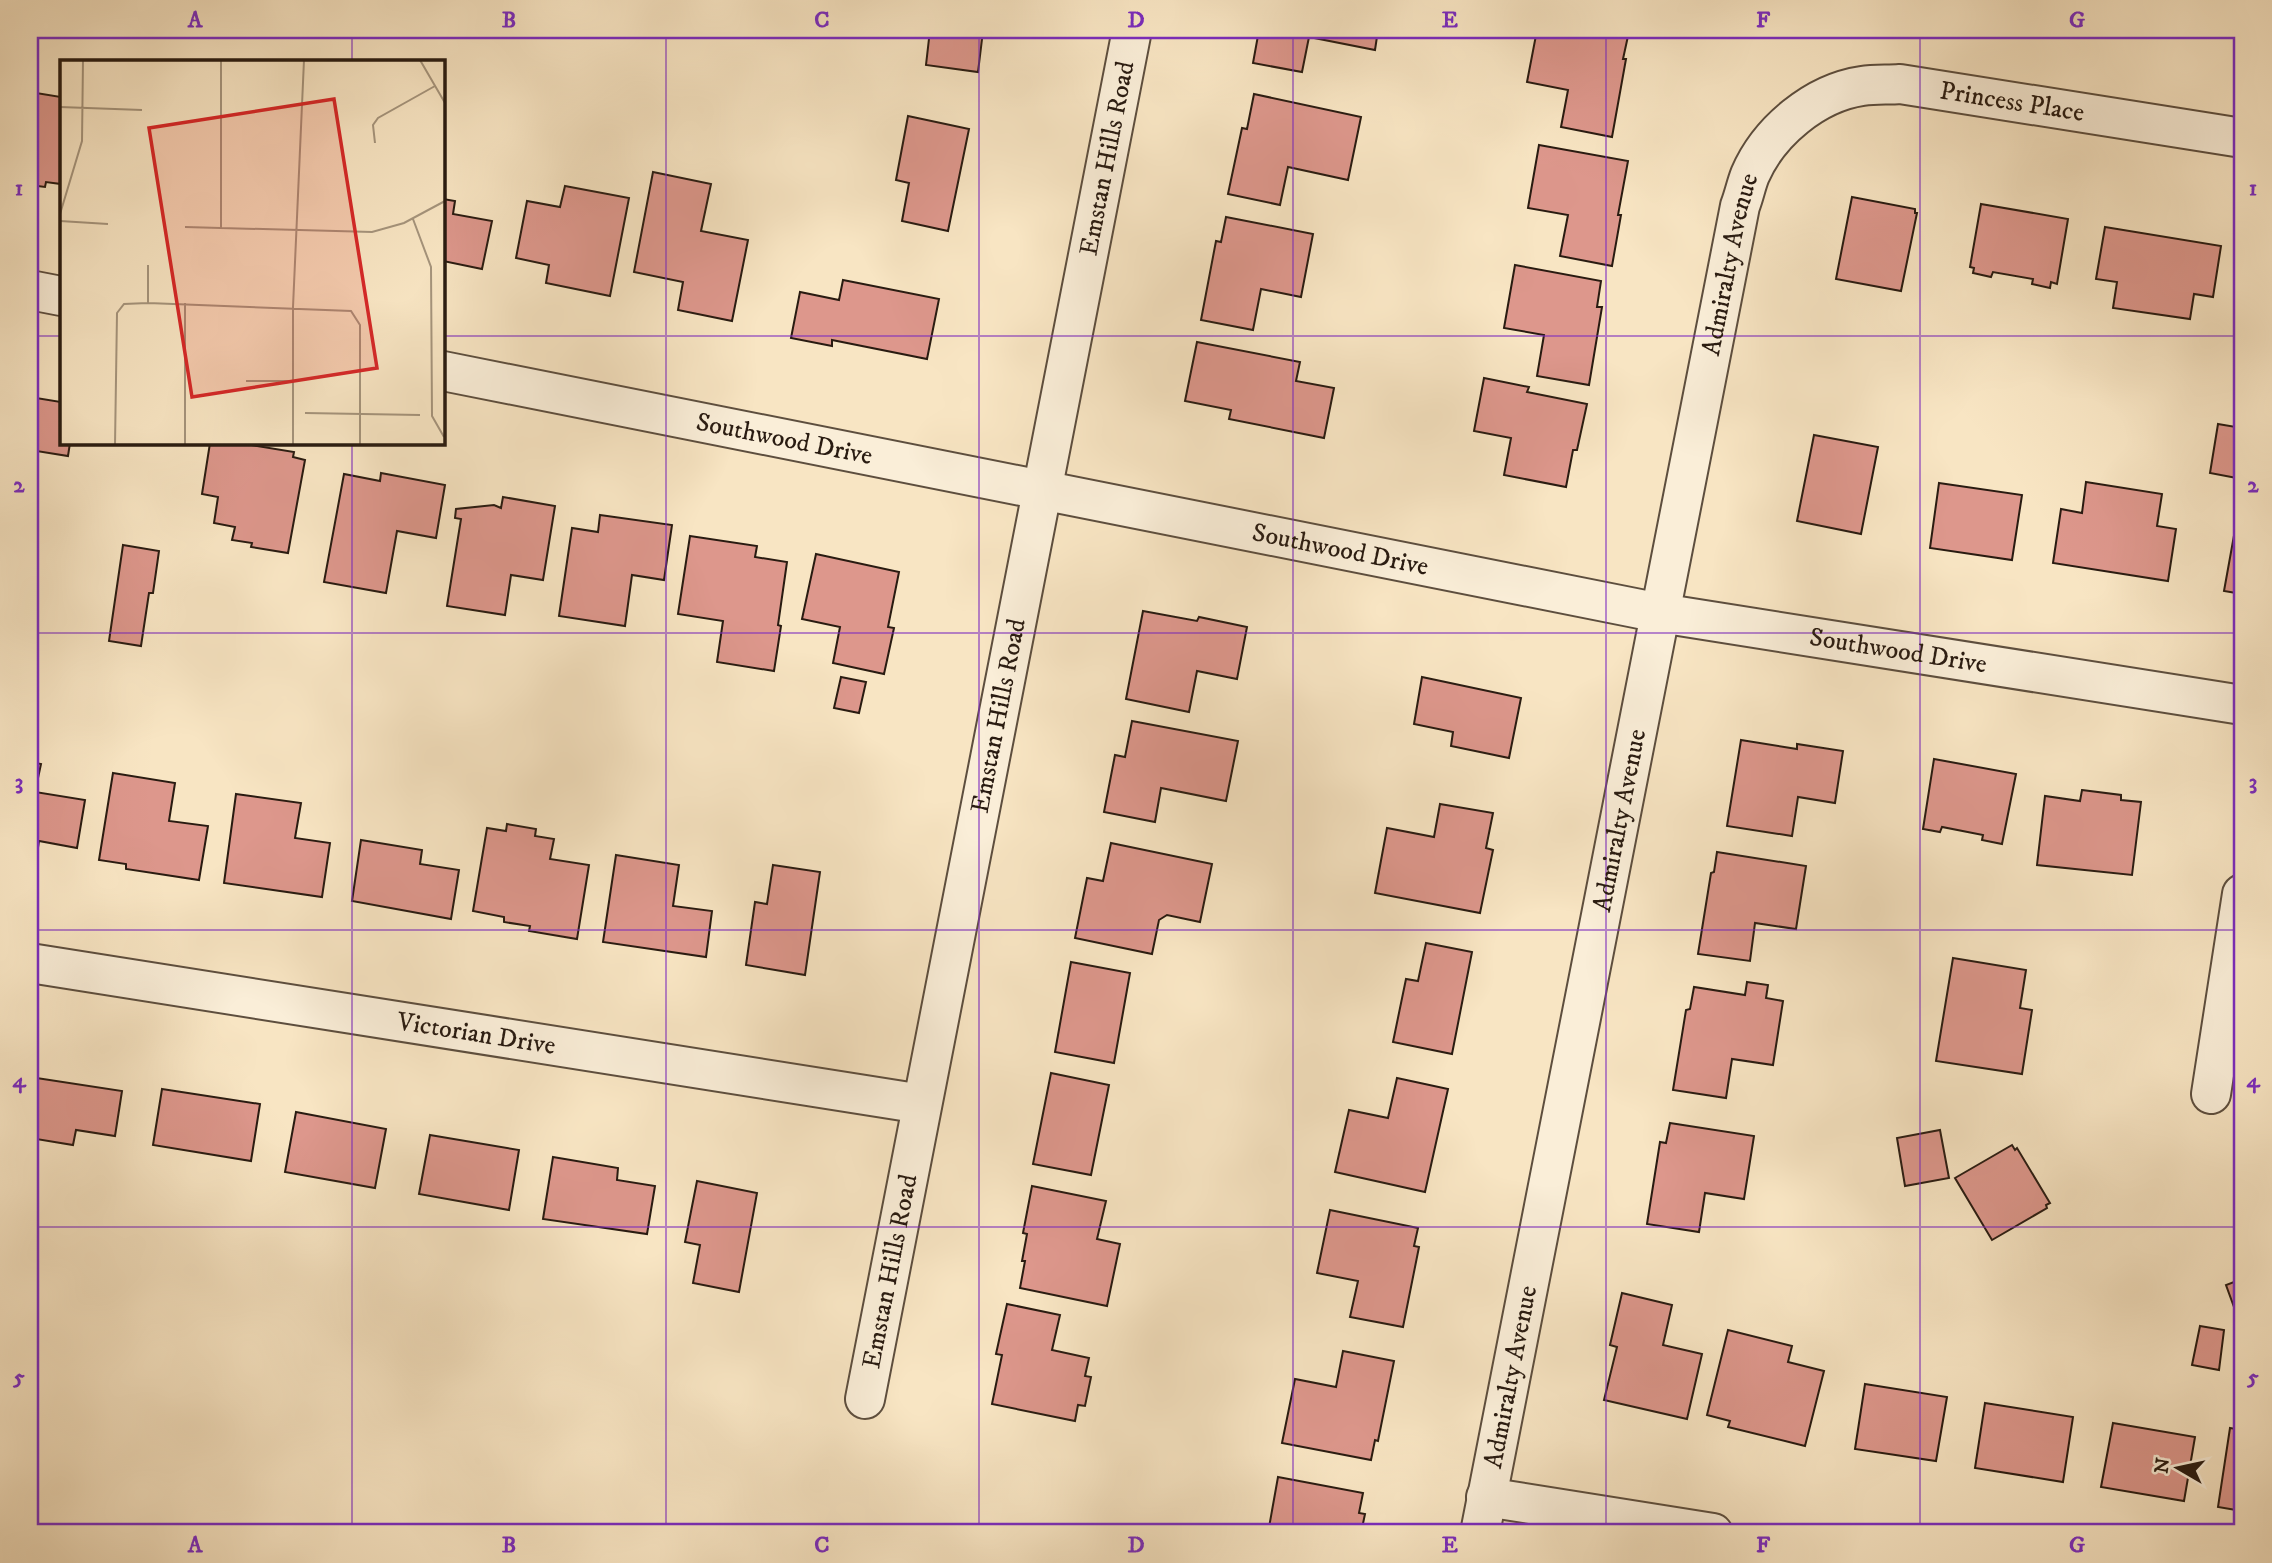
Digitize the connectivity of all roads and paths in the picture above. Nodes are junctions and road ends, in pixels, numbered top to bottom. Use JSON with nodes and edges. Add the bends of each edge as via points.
{"nodes":[{"id":1,"x":1132,"y":30,"type":"edge"},
{"id":2,"x":1790,"y":121,"type":"joint"},
{"id":3,"x":2242,"y":138,"type":"edge"},
{"id":4,"x":30,"y":290,"type":"edge"},
{"id":5,"x":60,"y":296,"type":"edge"},
{"id":6,"x":444,"y":371,"type":"edge"},
{"id":7,"x":1043,"y":489,"type":"junction"},
{"id":8,"x":1660,"y":612,"type":"junction"},
{"id":9,"x":2242,"y":705,"type":"edge"},
{"id":10,"x":2242,"y":894,"type":"edge"},
{"id":11,"x":30,"y":963,"type":"edge"},
{"id":12,"x":2211,"y":1094,"type":"dead end"},
{"id":13,"x":922,"y":1104,"type":"junction"},
{"id":14,"x":865,"y":1399,"type":"dead end"},
{"id":15,"x":1483,"y":1515,"type":"edge"},
{"id":16,"x":1713,"y":1533,"type":"edge"}],
"edges":[{"from":1,"to":7,"type":"street","name":"Emstan Hills Road"},
{"from":2,"to":3,"type":"street","name":"Princess Place","via":[[1823,99],[1860,86],[1900,84]]},
{"from":2,"to":8,"type":"street","name":"Admiralty Avenue","via":[[1771,140],[1751,174],[1740,206]]},
{"from":4,"to":5,"type":"street"},
{"from":6,"to":7,"type":"street","name":"Southwood Drive"},
{"from":7,"to":8,"type":"street","name":"Southwood Drive"},
{"from":7,"to":13,"type":"street","name":"Emstan Hills Road"},
{"from":8,"to":9,"type":"street","name":"Southwood Drive"},
{"from":8,"to":15,"type":"street","name":"Admiralty Avenue"},
{"from":10,"to":12,"type":"street"},
{"from":11,"to":13,"type":"street","name":"Victorian Drive"},
{"from":13,"to":14,"type":"street","name":"Emstan Hills Road"},
{"from":15,"to":16,"type":"street"}]}
